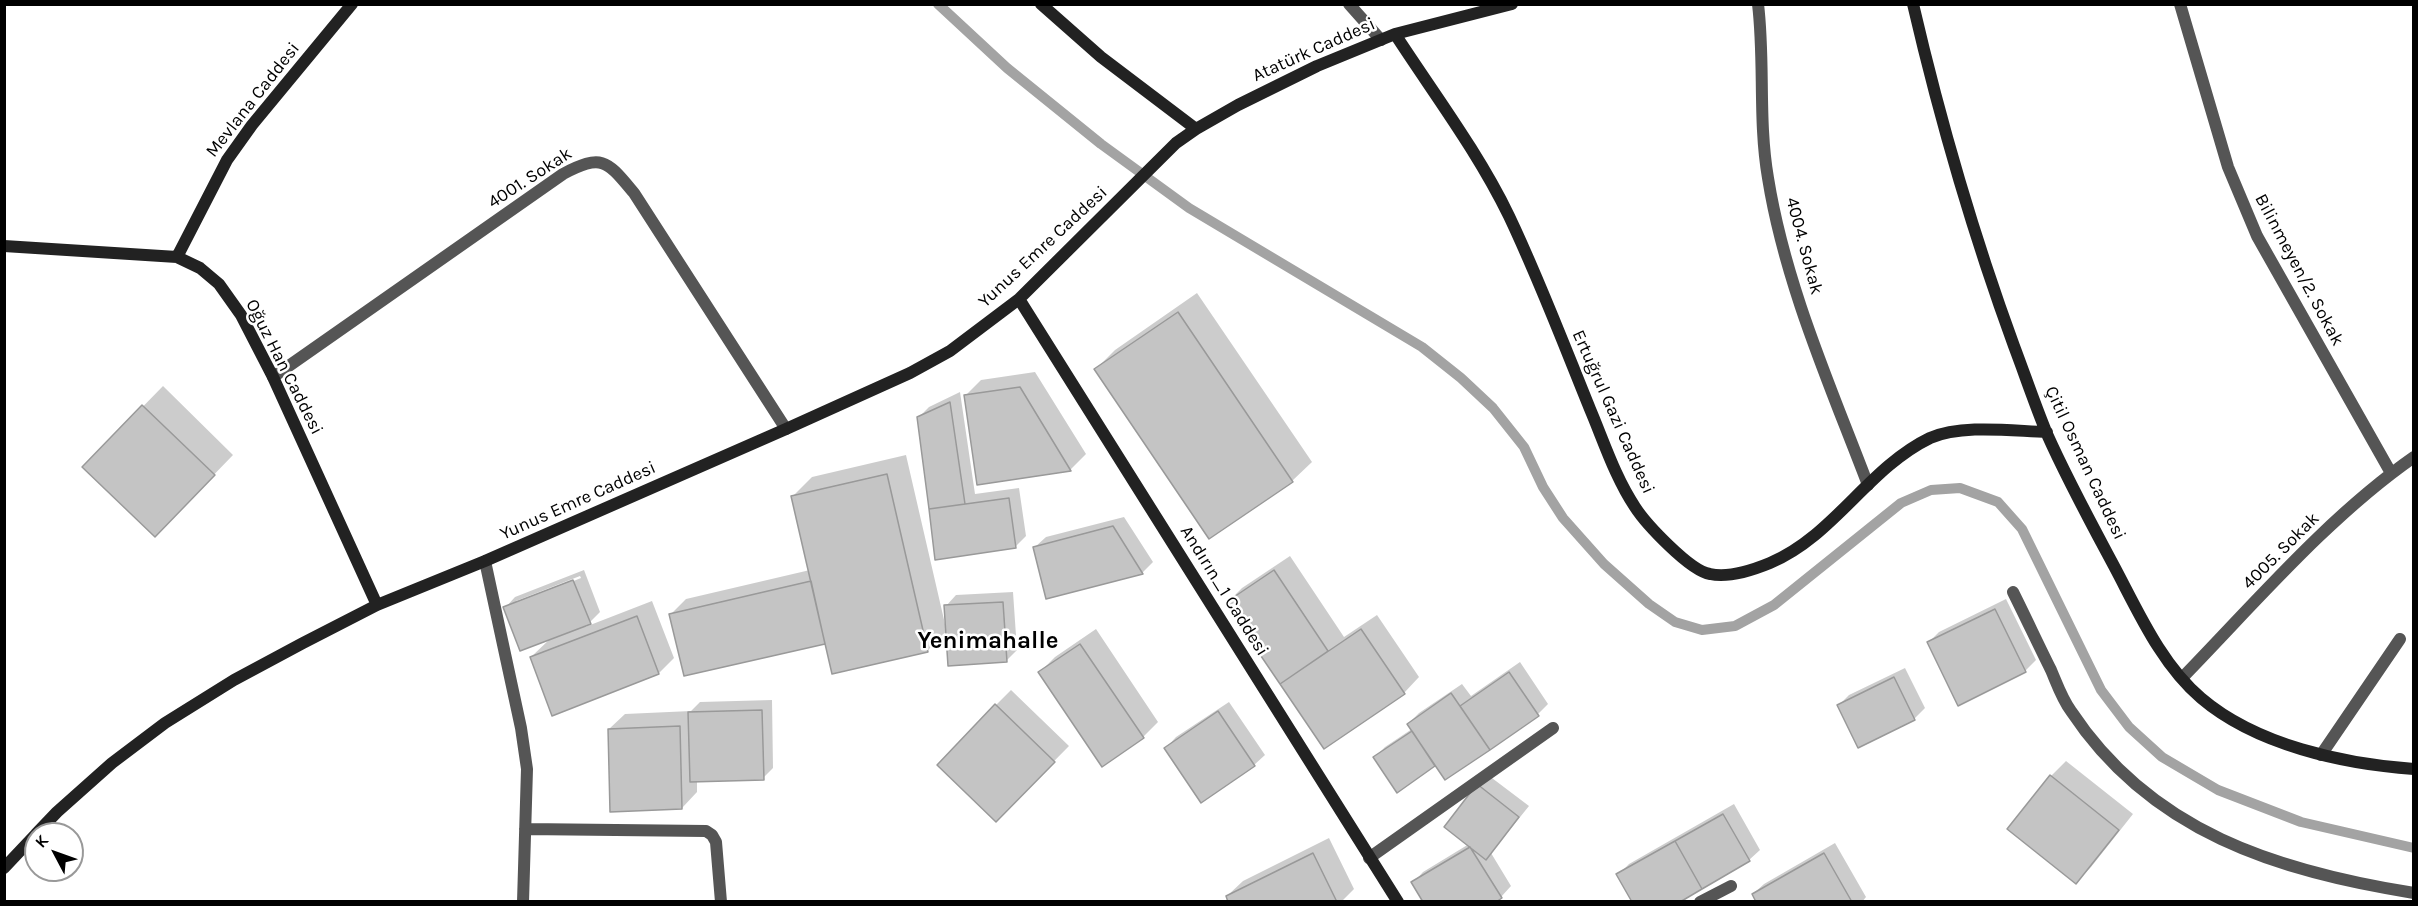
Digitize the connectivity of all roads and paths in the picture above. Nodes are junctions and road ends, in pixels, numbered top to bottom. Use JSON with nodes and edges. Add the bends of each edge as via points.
{"nodes":[{"id":1,"x":352,"y":4,"type":"edge"},
{"id":2,"x":1041,"y":4,"type":"edge"},
{"id":3,"x":1349,"y":4,"type":"edge"},
{"id":4,"x":1512,"y":4,"type":"edge"},
{"id":5,"x":1758,"y":4,"type":"edge"},
{"id":6,"x":1913,"y":4,"type":"edge"},
{"id":7,"x":2180,"y":4,"type":"edge"},
{"id":8,"x":1395,"y":34,"type":"junction"},
{"id":9,"x":1381,"y":40,"type":"junction"},
{"id":10,"x":1196,"y":129,"type":"junction"},
{"id":11,"x":1176,"y":143,"type":"joint"},
{"id":12,"x":4,"y":246,"type":"edge"},
{"id":13,"x":177,"y":257,"type":"junction"},
{"id":14,"x":1019,"y":299,"type":"junction"},
{"id":15,"x":273,"y":377,"type":"junction"},
{"id":16,"x":786,"y":429,"type":"junction"},
{"id":17,"x":2047,"y":432,"type":"junction"},
{"id":18,"x":2414,"y":457,"type":"edge"},
{"id":19,"x":2391,"y":473,"type":"junction"},
{"id":20,"x":1868,"y":485,"type":"junction"},
{"id":21,"x":485,"y":561,"type":"junction"},
{"id":22,"x":2013,"y":592,"type":"dead end"},
{"id":23,"x":377,"y":605,"type":"junction"},
{"id":24,"x":2400,"y":639,"type":"dead end"},
{"id":25,"x":2182,"y":678,"type":"junction"},
{"id":26,"x":1553,"y":728,"type":"dead end"},
{"id":27,"x":2321,"y":755,"type":"junction"},
{"id":28,"x":2414,"y":769,"type":"edge"},
{"id":29,"x":47,"y":822,"type":"edge"},
{"id":30,"x":525,"y":829,"type":"junction"},
{"id":31,"x":24,"y":847,"type":"edge"},
{"id":32,"x":1369,"y":858,"type":"junction"},
{"id":33,"x":4,"y":868,"type":"edge"},
{"id":34,"x":1731,"y":886,"type":"dead end"},
{"id":35,"x":2414,"y":893,"type":"edge"},
{"id":36,"x":523,"y":902,"type":"edge"},
{"id":37,"x":721,"y":902,"type":"edge"},
{"id":38,"x":1398,"y":902,"type":"edge"},
{"id":39,"x":1700,"y":902,"type":"edge"}],
"edges":[{"from":1,"to":13,"type":"street","name":"Mevlana Caddesi","via":[[227,160]]},
{"from":2,"to":10,"type":"street","via":[[1101,57]]},
{"from":3,"to":9,"type":"street"},
{"from":4,"to":8,"type":"street","name":"Atatürk Caddesi"},
{"from":5,"to":20,"type":"street","name":"4004. Sokak","via":[[1767,175],[1783,254]]},
{"from":6,"to":17,"type":"street","name":"Çitil Osman Caddesi","via":[[1981,250]]},
{"from":7,"to":19,"type":"street","name":"Bilinmeyen/2. Sokak","via":[[2228,167],[2257,237]]},
{"from":8,"to":9,"type":"street","name":"Atatürk Caddesi"},
{"from":8,"to":20,"type":"street","name":"Ertuğrul Gazi Caddesi","via":[[1508,214],[1615,470],[1635,507],[1658,535],[1708,574],[1736,573],[1769,564],[1801,547]]},
{"from":9,"to":10,"type":"street","name":"Atatürk Caddesi","via":[[1317,66]]},
{"from":10,"to":11,"type":"street","name":"Atatürk Caddesi"},
{"from":11,"to":14,"type":"street","name":"Yunus Emre Caddesi"},
{"from":12,"to":13,"type":"street","name":"Oğuz Han Caddesi"},
{"from":13,"to":15,"type":"street","name":"Oğuz Han Caddesi","via":[[200,268],[219,284],[241,315]]},
{"from":14,"to":16,"type":"street","name":"Yunus Emre Caddesi","via":[[958,345],[920,367]]},
{"from":14,"to":32,"type":"street","name":"Andırın_1 Caddesi"},
{"from":15,"to":16,"type":"street","name":"4001. Sokak","via":[[563,174],[587,162],[602,163],[615,171],[634,193]]},
{"from":15,"to":23,"type":"street","name":"Oğuz Han Caddesi"},
{"from":16,"to":21,"type":"street","name":"Yunus Emre Caddesi"},
{"from":17,"to":20,"type":"street","name":"Ertuğrul Gazi Caddesi","via":[[1959,431],[1932,438],[1904,454]]},
{"from":17,"to":25,"type":"street","name":"Çitil Osman Caddesi","via":[[2137,610]]},
{"from":18,"to":19,"type":"street","name":"4005. Sokak"},
{"from":19,"to":25,"type":"street","name":"4005. Sokak","via":[[2340,517]]},
{"from":21,"to":23,"type":"street","name":"Yunus Emre Caddesi"},
{"from":21,"to":30,"type":"street","via":[[521,728],[527,769]]},
{"from":22,"to":35,"type":"street","via":[[2069,710],[2102,753],[2133,784],[2173,814],[2219,839],[2298,870]]},
{"from":23,"to":29,"type":"street","name":"Yunus Emre Caddesi","via":[[234,680],[165,723],[112,763]]},
{"from":24,"to":27,"type":"street"},
{"from":25,"to":27,"type":"street","name":"Çitil Osman Caddesi","via":[[2201,698],[2230,718]]},
{"from":26,"to":32,"type":"street"},
{"from":27,"to":28,"type":"street","name":"Çitil Osman Caddesi"},
{"from":30,"to":36,"type":"street"},
{"from":30,"to":37,"type":"street","via":[[706,831],[716,842]]},
{"from":31,"to":33,"type":"street","name":"Yunus Emre Caddesi"},
{"from":32,"to":38,"type":"street","name":"Andırın_1 Caddesi"},
{"from":34,"to":39,"type":"street"}]}
